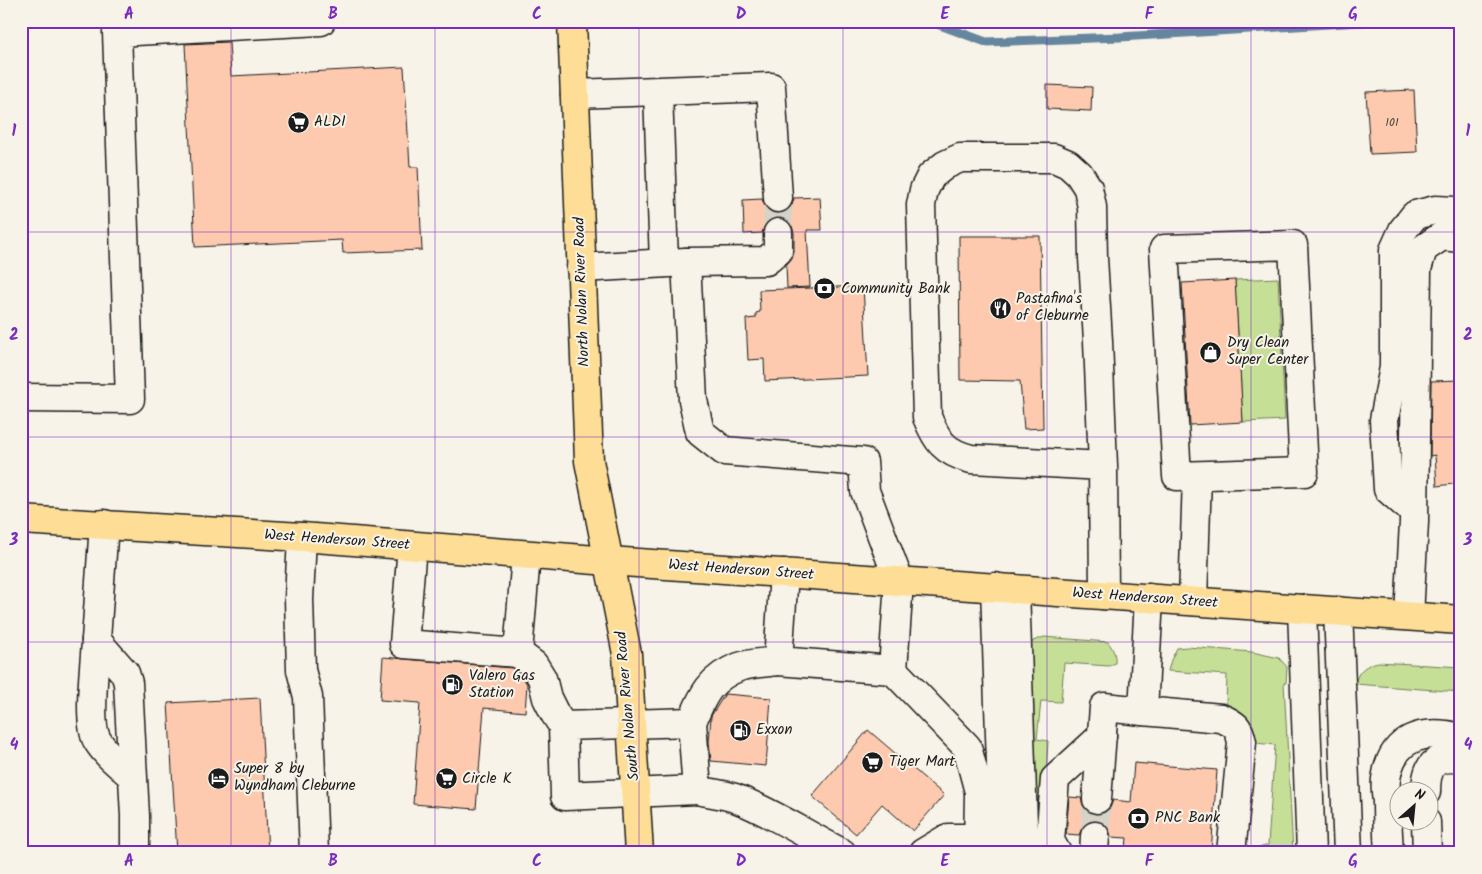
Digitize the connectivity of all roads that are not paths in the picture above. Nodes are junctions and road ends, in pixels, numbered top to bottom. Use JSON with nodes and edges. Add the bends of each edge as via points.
{"nodes":[{"id":1,"x":321,"y":21,"type":"edge"},
{"id":2,"x":572,"y":21,"type":"edge"},
{"id":3,"x":658,"y":92,"type":"junction"},
{"id":4,"x":575,"y":94,"type":"junction"},
{"id":5,"x":778,"y":198,"type":"tunnel mouth"},
{"id":6,"x":1461,"y":213,"type":"edge"},
{"id":7,"x":778,"y":233,"type":"tunnel mouth"},
{"id":8,"x":1461,"y":238,"type":"edge"},
{"id":9,"x":675,"y":263,"type":"junction"},
{"id":10,"x":581,"y":268,"type":"junction"},
{"id":11,"x":21,"y":398,"type":"edge"},
{"id":12,"x":1103,"y":466,"type":"junction"},
{"id":13,"x":1197,"y":476,"type":"junction"},
{"id":14,"x":1413,"y":511,"type":"junction"},
{"id":15,"x":21,"y":520,"type":"edge"},
{"id":16,"x":104,"y":524,"type":"junction"},
{"id":17,"x":302,"y":537,"type":"junction"},
{"id":18,"x":412,"y":546,"type":"junction"},
{"id":19,"x":526,"y":554,"type":"junction"},
{"id":20,"x":609,"y":561,"type":"junction"},
{"id":21,"x":784,"y":573,"type":"junction"},
{"id":22,"x":899,"y":581,"type":"junction"},
{"id":23,"x":1005,"y":588,"type":"junction"},
{"id":24,"x":1104,"y":595,"type":"junction"},
{"id":25,"x":1149,"y":598,"type":"junction"},
{"id":26,"x":1193,"y":601,"type":"junction"},
{"id":27,"x":1302,"y":609,"type":"junction"},
{"id":28,"x":1338,"y":611,"type":"junction"},
{"id":29,"x":1409,"y":616,"type":"junction"},
{"id":30,"x":1461,"y":620,"type":"edge"},
{"id":31,"x":96,"y":640,"type":"junction"},
{"id":32,"x":518,"y":653,"type":"junction"},
{"id":33,"x":778,"y":661,"type":"junction"},
{"id":34,"x":893,"y":670,"type":"junction"},
{"id":35,"x":1143,"y":711,"type":"junction"},
{"id":36,"x":692,"y":722,"type":"junction"},
{"id":37,"x":630,"y":724,"type":"junction"},
{"id":38,"x":563,"y":726,"type":"junction"},
{"id":39,"x":1451,"y":736,"type":"edge"},
{"id":40,"x":1101,"y":741,"type":"junction"},
{"id":41,"x":1461,"y":759,"type":"edge"},
{"id":42,"x":132,"y":776,"type":"junction"},
{"id":43,"x":1404,"y":782,"type":"edge"},
{"id":44,"x":1426,"y":782,"type":"edge"},
{"id":45,"x":697,"y":790,"type":"junction"},
{"id":46,"x":636,"y":794,"type":"junction"},
{"id":47,"x":1097,"y":799,"type":"tunnel mouth"},
{"id":48,"x":1406,"y":832,"type":"edge"},
{"id":49,"x":1426,"y":832,"type":"edge"},
{"id":50,"x":978,"y":845,"type":"edge"},
{"id":51,"x":135,"y":853,"type":"edge"},
{"id":52,"x":314,"y":853,"type":"edge"},
{"id":53,"x":639,"y":853,"type":"edge"},
{"id":54,"x":842,"y":853,"type":"edge"},
{"id":55,"x":923,"y":853,"type":"edge"},
{"id":56,"x":1004,"y":853,"type":"edge"},
{"id":57,"x":1024,"y":853,"type":"edge"},
{"id":58,"x":1057,"y":853,"type":"edge"},
{"id":59,"x":1230,"y":853,"type":"edge"},
{"id":60,"x":1311,"y":853,"type":"edge"},
{"id":61,"x":1348,"y":853,"type":"edge"},
{"id":62,"x":1389,"y":853,"type":"edge"},
{"id":63,"x":1407,"y":853,"type":"edge"},
{"id":64,"x":1427,"y":853,"type":"edge"}],
"edges":[{"from":1,"to":11,"type":"street","via":[[117,32],[130,399]]},
{"from":2,"to":4,"type":"main road","name":"North Nolan River Road"},
{"from":3,"to":4,"type":"street"},
{"from":3,"to":5,"type":"street","via":[[771,87]]},
{"from":3,"to":9,"type":"street"},
{"from":4,"to":10,"type":"main road","name":"North Nolan River Road"},
{"from":6,"to":14,"type":"street","via":[[1434,210],[1415,214],[1394,250],[1394,367],[1384,420],[1388,489]]},
{"from":7,"to":9,"type":"street","via":[[778,251],[766,261]]},
{"from":8,"to":14,"type":"street","via":[[1442,236],[1423,250],[1417,269]]},
{"from":9,"to":10,"type":"street"},
{"from":9,"to":22,"type":"street","via":[[692,400],[700,432],[724,451],[863,462],[865,491]]},
{"from":10,"to":20,"type":"main road","name":"North Nolan River Road","via":[[589,461]]},
{"from":12,"to":12,"type":"street","via":[[1092,207],[1088,188],[1074,169],[1054,158],[960,158],[945,165],[931,176],[921,205],[927,417],[934,435],[945,448],[971,459]]},
{"from":12,"to":24,"type":"street"},
{"from":13,"to":13,"type":"street","via":[[1304,472],[1293,245],[1164,249],[1177,476]]},
{"from":13,"to":26,"type":"street"},
{"from":14,"to":29,"type":"street"},
{"from":15,"to":16,"type":"main road","name":"West Henderson Street"},
{"from":16,"to":17,"type":"main road","name":"West Henderson Street"},
{"from":16,"to":31,"type":"street"},
{"from":17,"to":18,"type":"main road","name":"West Henderson Street"},
{"from":17,"to":52,"type":"street","via":[[300,626],[302,670],[308,697]]},
{"from":18,"to":19,"type":"main road","name":"West Henderson Street"},
{"from":18,"to":32,"type":"street","via":[[404,644]]},
{"from":19,"to":20,"type":"main road","name":"West Henderson Street"},
{"from":19,"to":32,"type":"street"},
{"from":20,"to":21,"type":"main road","name":"West Henderson Street"},
{"from":20,"to":37,"type":"main road","name":"South Nolan River Road","via":[[626,654]]},
{"from":21,"to":22,"type":"main road","name":"West Henderson Street"},
{"from":21,"to":33,"type":"street"},
{"from":22,"to":23,"type":"main road","name":"West Henderson Street"},
{"from":22,"to":34,"type":"street"},
{"from":23,"to":24,"type":"main road","name":"West Henderson Street"},
{"from":23,"to":56,"type":"street"},
{"from":23,"to":57,"type":"street"},
{"from":24,"to":25,"type":"main road","name":"West Henderson Street"},
{"from":25,"to":26,"type":"main road","name":"West Henderson Street"},
{"from":25,"to":35,"type":"street"},
{"from":26,"to":27,"type":"main road","name":"West Henderson Street"},
{"from":27,"to":28,"type":"main road","name":"West Henderson Street"},
{"from":27,"to":60,"type":"street"},
{"from":28,"to":29,"type":"main road","name":"West Henderson Street"},
{"from":28,"to":61,"type":"street"},
{"from":29,"to":30,"type":"main road","name":"West Henderson Street"},
{"from":31,"to":42,"type":"street","via":[[125,673],[128,683]]},
{"from":31,"to":42,"type":"street","via":[[92,720],[96,739]]},
{"from":32,"to":38,"type":"street","via":[[534,665]]},
{"from":33,"to":34,"type":"street"},
{"from":33,"to":36,"type":"street","via":[[740,666],[719,677],[701,698]]},
{"from":34,"to":50,"type":"street","via":[[967,747],[979,792]]},
{"from":35,"to":40,"type":"street","via":[[1104,707]]},
{"from":35,"to":59,"type":"street","via":[[1221,718],[1233,723],[1240,732],[1242,742]]},
{"from":36,"to":37,"type":"street"},
{"from":36,"to":45,"type":"street"},
{"from":37,"to":38,"type":"street"},
{"from":37,"to":46,"type":"main road","name":"South Nolan River Road"},
{"from":38,"to":46,"type":"street","via":[[565,796]]},
{"from":39,"to":43,"type":"street","via":[[1420,752],[1406,770]]},
{"from":39,"to":62,"type":"street","via":[[1413,737],[1399,747],[1390,762],[1386,781]]},
{"from":40,"to":47,"type":"street"},
{"from":40,"to":58,"type":"street","via":[[1055,778],[1050,841]]},
{"from":41,"to":44,"type":"street","via":[[1448,757],[1438,760],[1431,766]]},
{"from":42,"to":51,"type":"street"},
{"from":45,"to":46,"type":"street"},
{"from":45,"to":54,"type":"street","via":[[733,797],[772,814]]},
{"from":46,"to":53,"type":"main road","name":"South Nolan River Road"},
{"from":48,"to":63,"type":"street"},
{"from":49,"to":64,"type":"street"},
{"from":50,"to":55,"type":"street","via":[[948,838]]}]}
